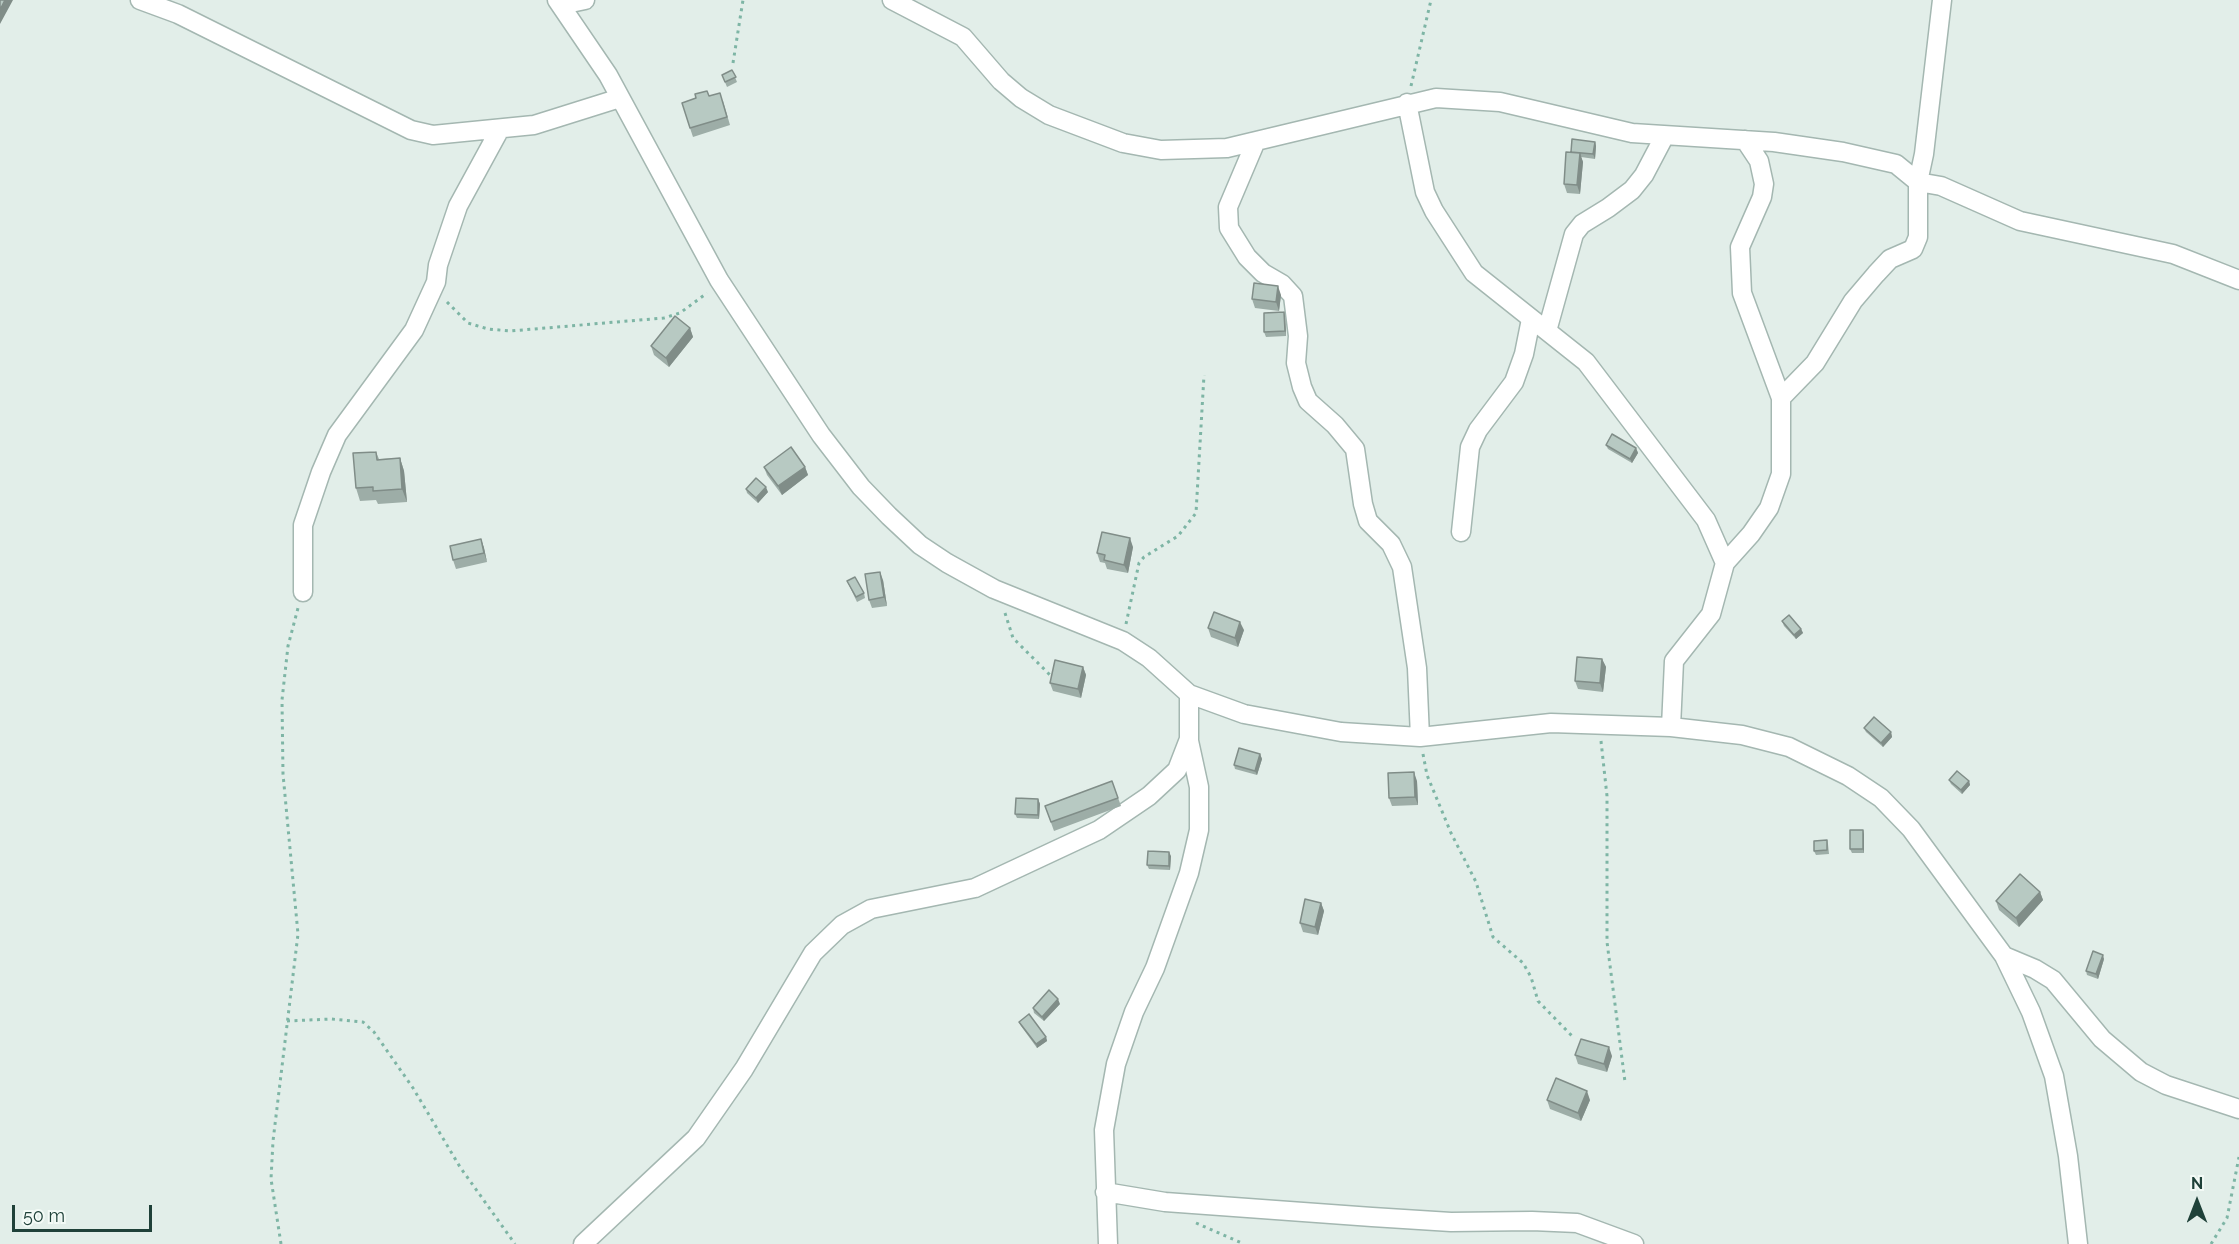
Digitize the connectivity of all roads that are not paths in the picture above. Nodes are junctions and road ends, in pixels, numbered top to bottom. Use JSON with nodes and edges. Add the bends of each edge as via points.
{"nodes":[{"id":1,"x":140,"y":0,"type":"edge"},
{"id":2,"x":585,"y":0,"type":"edge"},
{"id":3,"x":892,"y":0,"type":"edge"},
{"id":4,"x":1942,"y":0,"type":"edge"},
{"id":5,"x":559,"y":3,"type":"edge"},
{"id":6,"x":620,"y":98,"type":"junction"},
{"id":7,"x":1407,"y":103,"type":"junction"},
{"id":8,"x":500,"y":129,"type":"junction"},
{"id":9,"x":1664,"y":137,"type":"junction"},
{"id":10,"x":1745,"y":140,"type":"junction"},
{"id":11,"x":1257,"y":141,"type":"junction"},
{"id":12,"x":1918,"y":182,"type":"junction"},
{"id":13,"x":2239,"y":280,"type":"edge"},
{"id":14,"x":1531,"y":319,"type":"junction"},
{"id":15,"x":1547,"y":331,"type":"junction"},
{"id":16,"x":1781,"y":398,"type":"junction"},
{"id":17,"x":1461,"y":532,"type":"dead end"},
{"id":18,"x":1725,"y":562,"type":"junction"},
{"id":19,"x":303,"y":592,"type":"road end"},
{"id":20,"x":1189,"y":694,"type":"junction"},
{"id":21,"x":1671,"y":727,"type":"junction"},
{"id":22,"x":1420,"y":737,"type":"junction"},
{"id":23,"x":1189,"y":739,"type":"junction"},
{"id":24,"x":2004,"y":956,"type":"junction"},
{"id":25,"x":2239,"y":1109,"type":"edge"},
{"id":26,"x":1105,"y":1192,"type":"junction"},
{"id":27,"x":583,"y":1244,"type":"edge"},
{"id":28,"x":1108,"y":1244,"type":"edge"},
{"id":29,"x":1634,"y":1244,"type":"edge"},
{"id":30,"x":2078,"y":1244,"type":"edge"}],
"edges":[{"from":1,"to":8,"type":"street","via":[[178,14],[411,130],[433,135]]},
{"from":2,"to":5,"type":"street"},
{"from":3,"to":11,"type":"street","via":[[963,37],[1021,98],[1088,132],[1161,150],[1227,148]]},
{"from":4,"to":12,"type":"street"},
{"from":5,"to":6,"type":"street"},
{"from":6,"to":8,"type":"street","via":[[534,125]]},
{"from":6,"to":20,"type":"street","via":[[719,280],[821,435],[861,487],[920,545],[994,589],[1123,641],[1149,658]]},
{"from":7,"to":9,"type":"street","via":[[1436,98],[1500,102],[1632,134]]},
{"from":7,"to":11,"type":"street"},
{"from":7,"to":14,"type":"street","via":[[1420,172],[1434,211],[1474,273]]},
{"from":8,"to":19,"type":"street","via":[[458,206],[436,282],[414,330],[337,435],[303,525]]},
{"from":9,"to":10,"type":"street"},
{"from":9,"to":15,"type":"street","via":[[1632,190],[1582,224],[1574,234]]},
{"from":10,"to":12,"type":"street","via":[[1843,152],[1896,164]]},
{"from":10,"to":16,"type":"street","via":[[1759,161],[1764,184],[1740,247],[1742,293]]},
{"from":11,"to":22,"type":"street","via":[[1228,207],[1229,228],[1247,257],[1293,296],[1298,336],[1296,363],[1302,387],[1308,401],[1354,449],[1368,520],[1391,544],[1402,567],[1418,668]]},
{"from":12,"to":13,"type":"street","via":[[1941,186],[2019,220],[2173,254]]},
{"from":12,"to":16,"type":"street","via":[[1918,237],[1913,249],[1890,259],[1876,274],[1853,301],[1815,363]]},
{"from":14,"to":15,"type":"street"},
{"from":14,"to":17,"type":"street","via":[[1514,382],[1470,447]]},
{"from":15,"to":18,"type":"street","via":[[1587,362],[1601,380],[1706,520]]},
{"from":16,"to":18,"type":"street","via":[[1778,489],[1751,534]]},
{"from":18,"to":21,"type":"street","via":[[1711,614],[1674,661]]},
{"from":20,"to":22,"type":"street","via":[[1244,714],[1341,732]]},
{"from":20,"to":23,"type":"street"},
{"from":21,"to":22,"type":"street","via":[[1521,724]]},
{"from":21,"to":24,"type":"street","via":[[1742,735],[1790,747],[1848,776],[1881,798],[1911,829]]},
{"from":23,"to":26,"type":"street","via":[[1198,787],[1198,830],[1182,894],[1116,1064],[1104,1130]]},
{"from":23,"to":27,"type":"street","via":[[1177,770],[1165,783],[1099,830],[975,888],[871,909],[842,926],[813,953],[744,1069],[696,1138]]},
{"from":24,"to":25,"type":"street","via":[[2054,980],[2102,1039],[2141,1072],[2166,1085]]},
{"from":24,"to":30,"type":"street","via":[[2031,1012],[2054,1076]]},
{"from":26,"to":28,"type":"street"},
{"from":26,"to":29,"type":"street","via":[[1165,1202],[1372,1216],[1577,1223]]}]}
